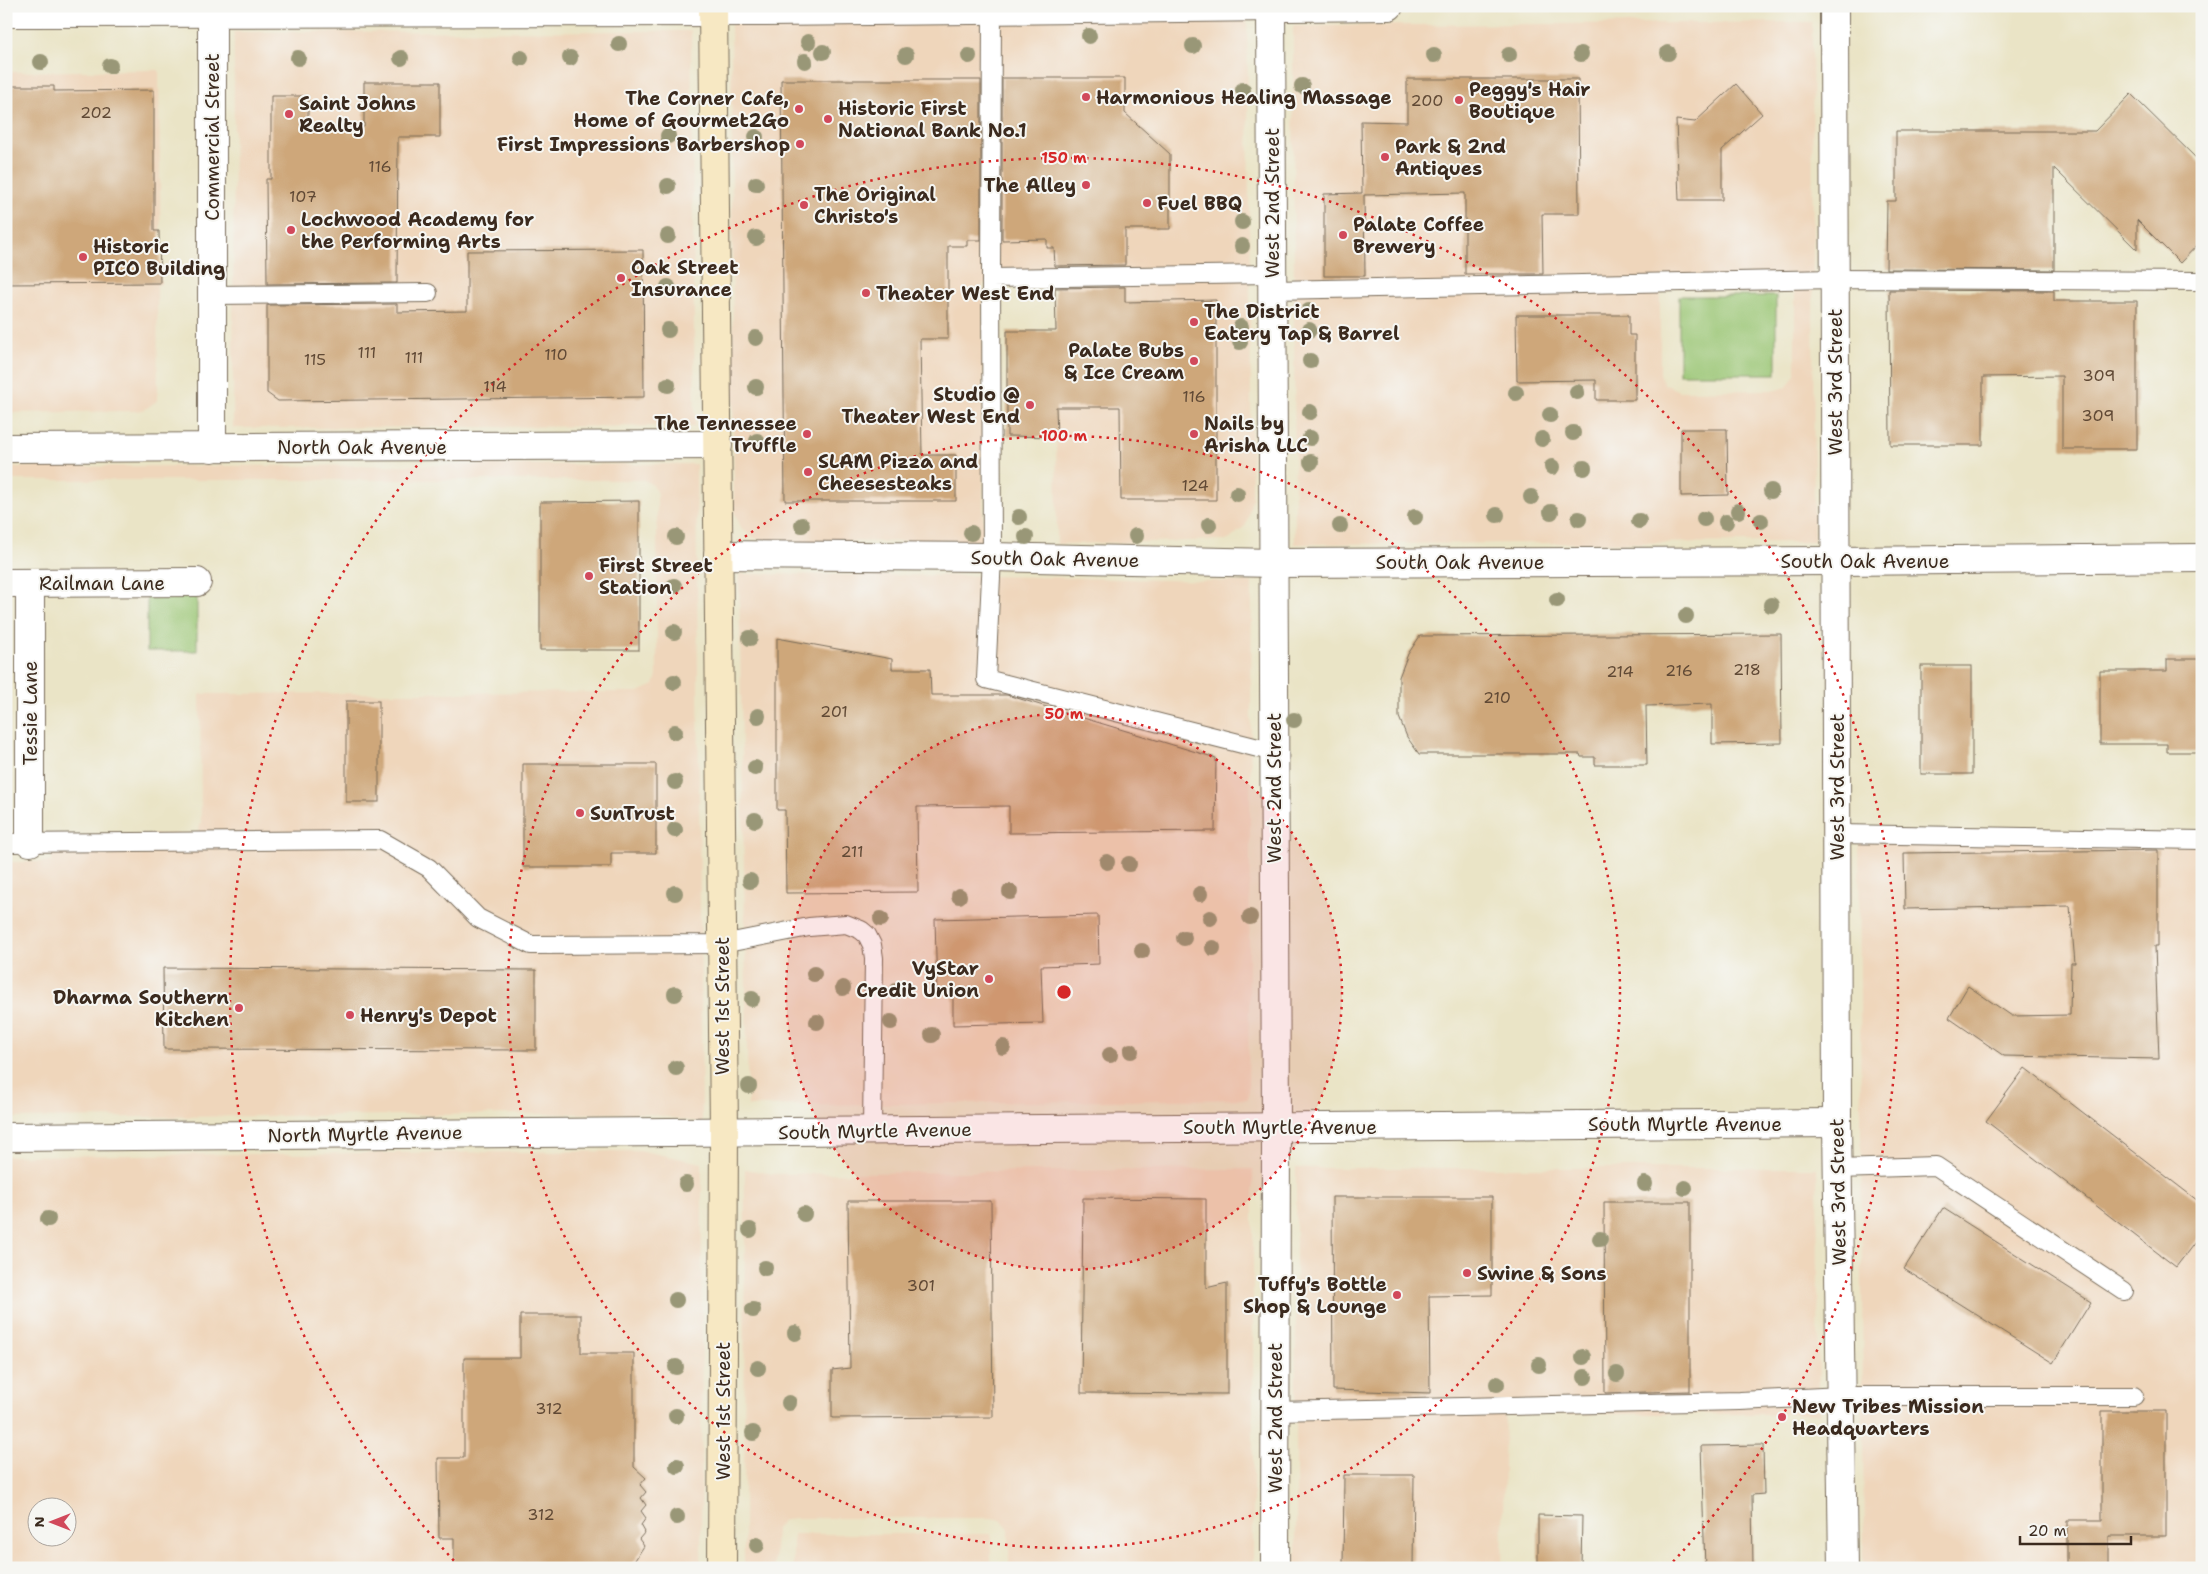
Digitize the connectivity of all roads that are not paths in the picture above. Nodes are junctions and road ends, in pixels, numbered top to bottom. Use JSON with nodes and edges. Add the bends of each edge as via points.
{"nodes":[{"id":1,"x":1389,"y":6,"type":"edge"},
{"id":2,"x":1834,"y":6,"type":"edge"},
{"id":3,"x":1271,"y":7,"type":"edge"},
{"id":4,"x":992,"y":8,"type":"edge"},
{"id":5,"x":713,"y":9,"type":"edge"},
{"id":6,"x":212,"y":10,"type":"edge"},
{"id":7,"x":453,"y":10,"type":"edge"},
{"id":8,"x":6,"y":13,"type":"edge"},
{"id":9,"x":991,"y":278,"type":"junction"},
{"id":10,"x":1835,"y":279,"type":"junction"},
{"id":11,"x":2202,"y":281,"type":"edge"},
{"id":12,"x":1272,"y":282,"type":"junction"},
{"id":13,"x":428,"y":293,"type":"dead end"},
{"id":14,"x":212,"y":295,"type":"junction"},
{"id":15,"x":718,"y":445,"type":"junction"},
{"id":16,"x":6,"y":448,"type":"edge"},
{"id":17,"x":212,"y":448,"type":"junction"},
{"id":18,"x":718,"y":555,"type":"junction"},
{"id":19,"x":992,"y":557,"type":"junction"},
{"id":20,"x":2202,"y":558,"type":"edge"},
{"id":21,"x":1836,"y":561,"type":"junction"},
{"id":22,"x":1274,"y":563,"type":"junction"},
{"id":23,"x":197,"y":582,"type":"dead end"},
{"id":24,"x":18,"y":583,"type":"edge"},
{"id":25,"x":1274,"y":752,"type":"junction"},
{"id":26,"x":1837,"y":834,"type":"junction"},
{"id":27,"x":2202,"y":840,"type":"edge"},
{"id":28,"x":18,"y":842,"type":"edge"},
{"id":29,"x":722,"y":944,"type":"junction"},
{"id":30,"x":1837,"y":1123,"type":"junction"},
{"id":31,"x":1276,"y":1127,"type":"junction"},
{"id":32,"x":872,"y":1130,"type":"junction"},
{"id":33,"x":724,"y":1132,"type":"junction"},
{"id":34,"x":6,"y":1137,"type":"edge"},
{"id":35,"x":1838,"y":1169,"type":"junction"},
{"id":36,"x":2124,"y":1291,"type":"dead end"},
{"id":37,"x":1841,"y":1396,"type":"junction"},
{"id":38,"x":2134,"y":1396,"type":"dead end"},
{"id":39,"x":1275,"y":1411,"type":"junction"},
{"id":40,"x":722,"y":1568,"type":"edge"},
{"id":41,"x":1275,"y":1568,"type":"edge"},
{"id":42,"x":1843,"y":1568,"type":"edge"}],
"edges":[{"from":1,"to":3,"type":"street"},
{"from":2,"to":10,"type":"street","name":"West 3rd Street"},
{"from":3,"to":4,"type":"street"},
{"from":3,"to":12,"type":"street","name":"West 2nd Street"},
{"from":4,"to":5,"type":"street"},
{"from":4,"to":9,"type":"lane"},
{"from":5,"to":7,"type":"street"},
{"from":5,"to":15,"type":"main road","name":"West 1st Street"},
{"from":6,"to":7,"type":"street"},
{"from":6,"to":8,"type":"street"},
{"from":6,"to":14,"type":"street","name":"Commercial Street"},
{"from":9,"to":12,"type":"lane"},
{"from":9,"to":19,"type":"lane"},
{"from":10,"to":11,"type":"lane"},
{"from":10,"to":12,"type":"lane"},
{"from":10,"to":21,"type":"street","name":"West 3rd Street"},
{"from":12,"to":22,"type":"street","name":"West 2nd Street"},
{"from":13,"to":14,"type":"lane"},
{"from":14,"to":17,"type":"street","name":"Commercial Street"},
{"from":15,"to":17,"type":"street","name":"North Oak Avenue"},
{"from":15,"to":18,"type":"main road","name":"West 1st Street"},
{"from":16,"to":17,"type":"street","name":"North Oak Avenue"},
{"from":18,"to":19,"type":"street","name":"South Oak Avenue"},
{"from":18,"to":29,"type":"main road","name":"West 1st Street"},
{"from":19,"to":22,"type":"street","name":"South Oak Avenue"},
{"from":19,"to":25,"type":"lane","via":[[986,679]]},
{"from":20,"to":21,"type":"street","name":"South Oak Avenue"},
{"from":21,"to":22,"type":"street","name":"South Oak Avenue"},
{"from":21,"to":26,"type":"street","name":"West 3rd Street"},
{"from":22,"to":25,"type":"street","name":"West 2nd Street"},
{"from":23,"to":24,"type":"street","name":"Railman Lane"},
{"from":24,"to":28,"type":"street","name":"Tessie Lane"},
{"from":25,"to":31,"type":"street","name":"West 2nd Street"},
{"from":26,"to":27,"type":"lane"},
{"from":26,"to":30,"type":"street","name":"West 3rd Street"},
{"from":28,"to":29,"type":"lane","via":[[380,840],[428,868],[478,918],[531,946]]},
{"from":29,"to":32,"type":"lane","via":[[836,924],[852,925],[867,935],[874,958]]},
{"from":29,"to":33,"type":"main road","name":"West 1st Street"},
{"from":30,"to":31,"type":"street","name":"South Myrtle Avenue"},
{"from":30,"to":35,"type":"street","name":"West 3rd Street"},
{"from":31,"to":32,"type":"street","name":"South Myrtle Avenue"},
{"from":31,"to":39,"type":"street","name":"West 2nd Street"},
{"from":32,"to":33,"type":"street","name":"South Myrtle Avenue"},
{"from":33,"to":34,"type":"street","name":"North Myrtle Avenue"},
{"from":33,"to":40,"type":"main road","name":"West 1st Street"},
{"from":35,"to":36,"type":"lane","via":[[1936,1166]]},
{"from":35,"to":37,"type":"street","name":"West 3rd Street"},
{"from":37,"to":38,"type":"lane"},
{"from":37,"to":39,"type":"lane"},
{"from":37,"to":42,"type":"street","name":"West 3rd Street"},
{"from":39,"to":41,"type":"street","name":"West 2nd Street"}]}
